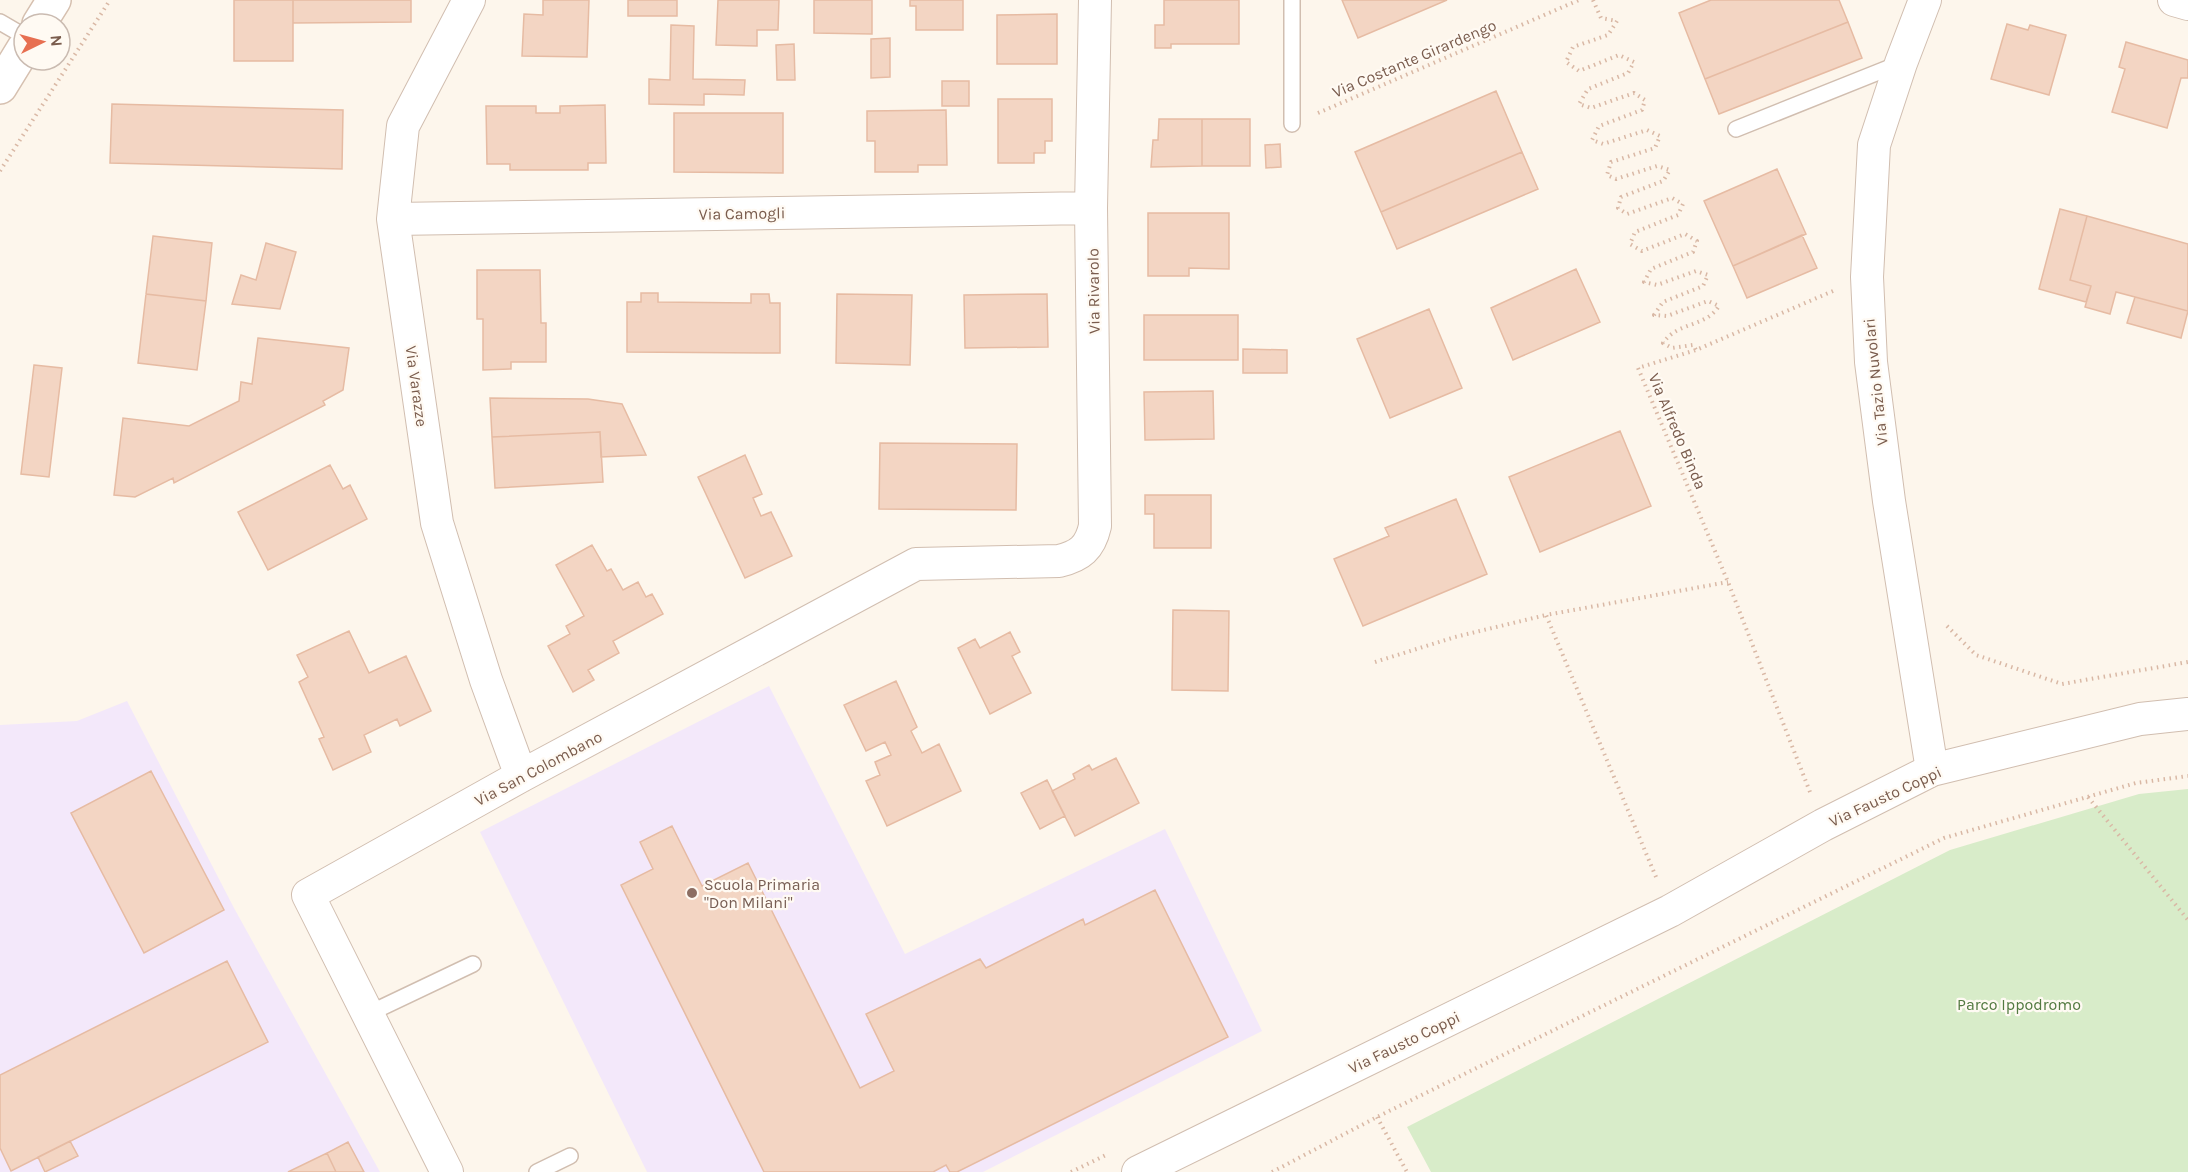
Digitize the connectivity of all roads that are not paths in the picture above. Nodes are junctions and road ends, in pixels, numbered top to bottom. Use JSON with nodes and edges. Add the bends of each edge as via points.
{"nodes":[{"id":1,"x":469,"y":0,"type":"edge"},
{"id":2,"x":1095,"y":0,"type":"edge"},
{"id":3,"x":1292,"y":0,"type":"edge"},
{"id":4,"x":1925,"y":0,"type":"edge"},
{"id":5,"x":2174,"y":0,"type":"edge"},
{"id":6,"x":2188,"y":4,"type":"edge"},
{"id":7,"x":1900,"y":63,"type":"junction"},
{"id":8,"x":12,"y":68,"type":"edge"},
{"id":9,"x":0,"y":87,"type":"edge"},
{"id":10,"x":1292,"y":124,"type":"road end"},
{"id":11,"x":1736,"y":129,"type":"dead end"},
{"id":12,"x":1091,"y":208,"type":"junction"},
{"id":13,"x":393,"y":219,"type":"junction"},
{"id":14,"x":1059,"y":561,"type":"joint"},
{"id":15,"x":2188,"y":714,"type":"edge"},
{"id":16,"x":1932,"y":770,"type":"junction"},
{"id":17,"x":521,"y":776,"type":"junction"},
{"id":18,"x":473,"y":964,"type":"dead end"},
{"id":19,"x":368,"y":1014,"type":"junction"},
{"id":20,"x":570,"y":1156,"type":"dead end"},
{"id":21,"x":447,"y":1172,"type":"edge"},
{"id":22,"x":537,"y":1172,"type":"edge"},
{"id":23,"x":1138,"y":1172,"type":"edge"}],
"edges":[{"from":1,"to":13,"type":"street","name":"Via Varazze","via":[[403,126]]},
{"from":2,"to":12,"type":"street","name":"Via Rivarolo"},
{"from":3,"to":10,"type":"lane"},
{"from":4,"to":7,"type":"street","name":"Via Tazio Nuvolari"},
{"from":5,"to":6,"type":"street"},
{"from":7,"to":11,"type":"lane"},
{"from":7,"to":16,"type":"street","name":"Via Tazio Nuvolari","via":[[1874,145],[1867,277],[1871,362],[1889,501]]},
{"from":8,"to":9,"type":"main road"},
{"from":12,"to":13,"type":"street","name":"Via Camogli"},
{"from":12,"to":14,"type":"street","name":"Via Rivarolo","via":[[1095,526],[1085,549],[1073,558]]},
{"from":13,"to":17,"type":"street","name":"Via Varazze","via":[[437,523]]},
{"from":14,"to":17,"type":"street","name":"Via San Colombano","via":[[916,564]]},
{"from":15,"to":16,"type":"street","name":"Via Fausto Coppi","via":[[2140,719]]},
{"from":16,"to":23,"type":"street","name":"Via Fausto Coppi","via":[[1823,825],[1670,911]]},
{"from":17,"to":19,"type":"street","name":"Via San Colombano","via":[[308,895]]},
{"from":18,"to":19,"type":"lane"},
{"from":19,"to":21,"type":"street","name":"Via San Colombano"},
{"from":20,"to":22,"type":"lane"}]}
